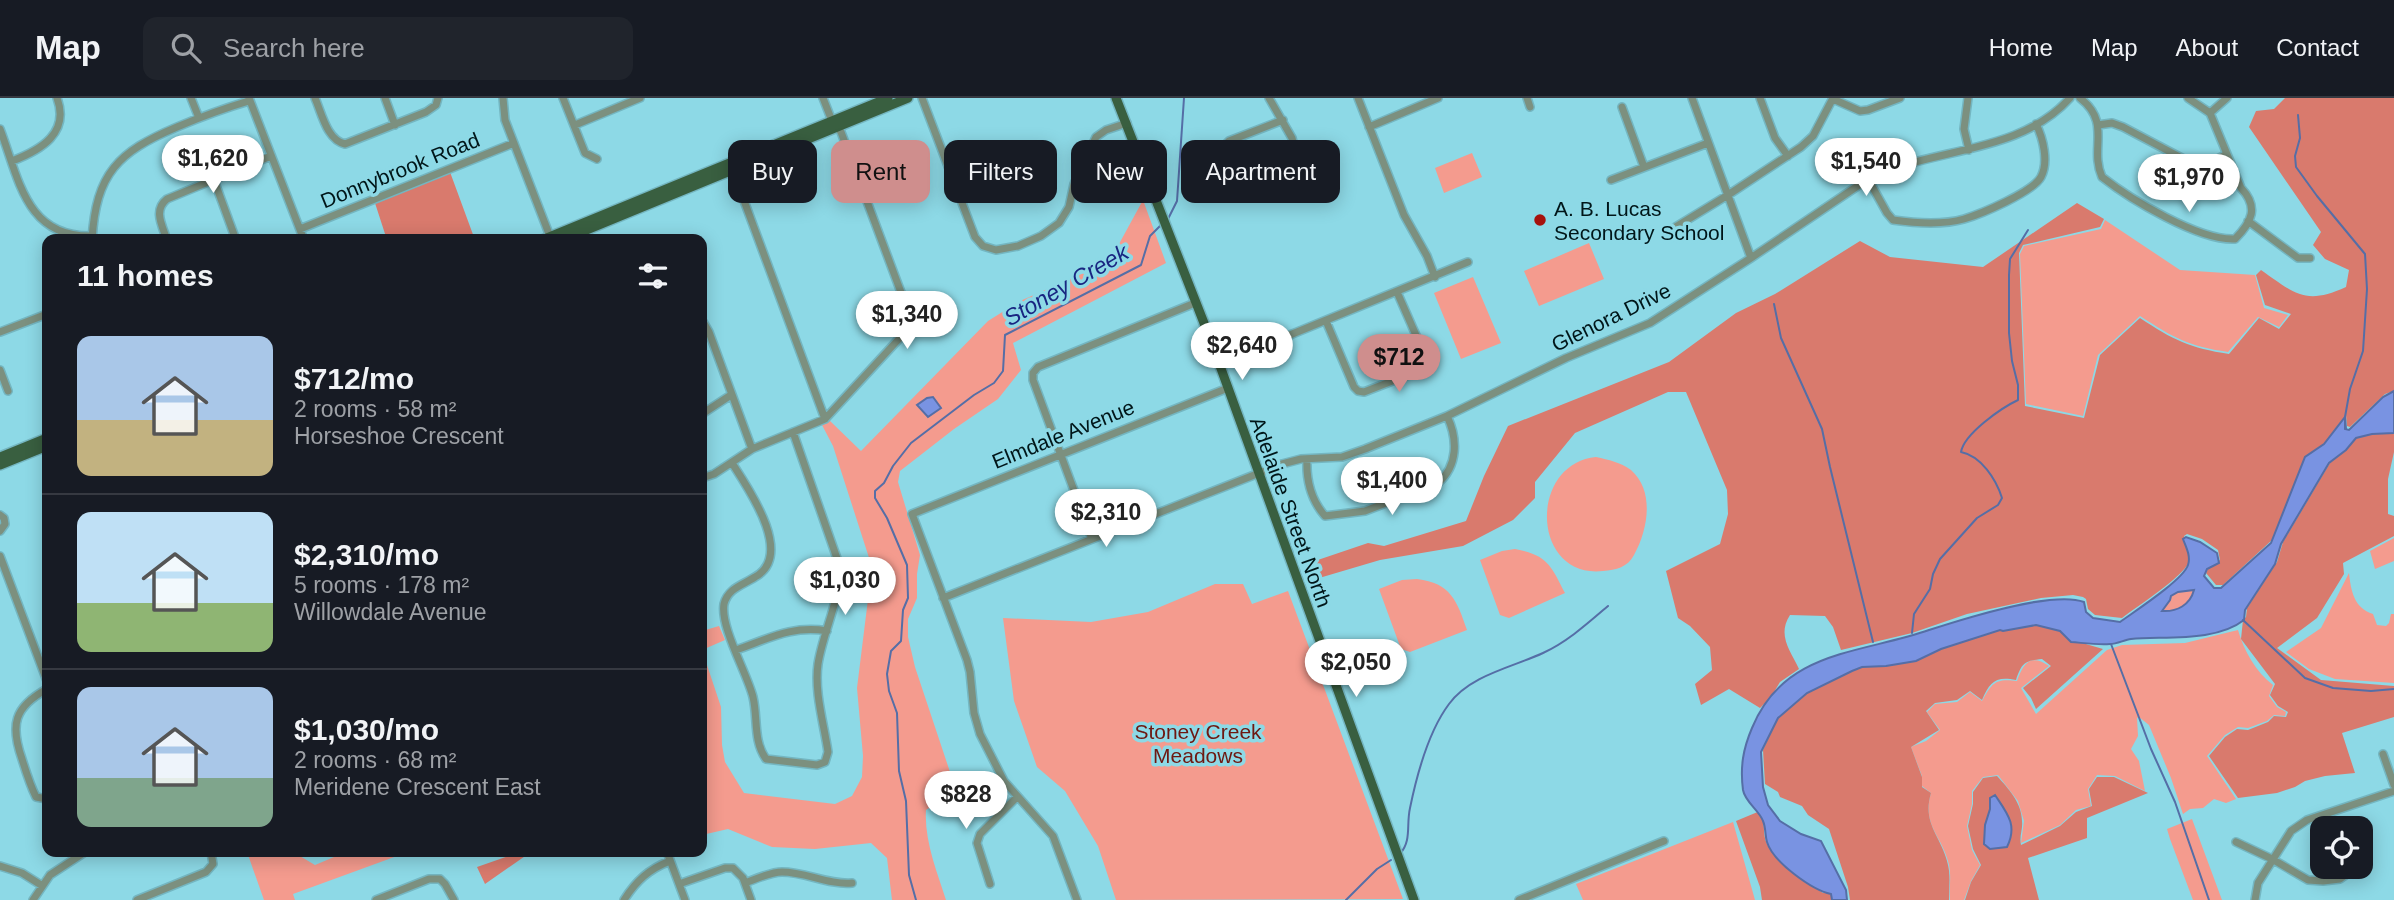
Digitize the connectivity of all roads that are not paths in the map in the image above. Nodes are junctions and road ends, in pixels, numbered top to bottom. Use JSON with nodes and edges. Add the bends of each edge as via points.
{"nodes":[{"id":1,"x":57,"y":98,"type":"edge"},
{"id":2,"x":191,"y":98,"type":"edge"},
{"id":3,"x":315,"y":98,"type":"edge"},
{"id":4,"x":385,"y":98,"type":"edge"},
{"id":5,"x":438,"y":98,"type":"edge"},
{"id":6,"x":503,"y":98,"type":"edge"},
{"id":7,"x":563,"y":98,"type":"edge"},
{"id":8,"x":640,"y":98,"type":"edge"},
{"id":9,"x":822,"y":98,"type":"edge"},
{"id":10,"x":888,"y":98,"type":"edge"},
{"id":11,"x":908,"y":98,"type":"edge"},
{"id":12,"x":922,"y":98,"type":"edge"},
{"id":13,"x":1116,"y":98,"type":"edge"},
{"id":14,"x":1269,"y":98,"type":"edge"},
{"id":15,"x":1358,"y":98,"type":"edge"},
{"id":16,"x":1438,"y":98,"type":"edge"},
{"id":17,"x":1527,"y":98,"type":"edge"},
{"id":18,"x":1692,"y":98,"type":"edge"},
{"id":19,"x":1760,"y":98,"type":"edge"},
{"id":20,"x":1900,"y":98,"type":"edge"},
{"id":21,"x":1968,"y":98,"type":"edge"},
{"id":22,"x":2070,"y":98,"type":"edge"},
{"id":23,"x":2080,"y":98,"type":"edge"},
{"id":24,"x":2188,"y":98,"type":"edge"},
{"id":25,"x":2227,"y":98,"type":"edge"},
{"id":26,"x":249,"y":99,"type":"edge"},
{"id":27,"x":1833,"y":99,"type":"edge"},
{"id":28,"x":1530,"y":107,"type":"dead end"},
{"id":29,"x":1622,"y":107,"type":"dead end"},
{"id":30,"x":2210,"y":113,"type":"junction"},
{"id":31,"x":199,"y":118,"type":"junction"},
{"id":32,"x":1283,"y":120,"type":"junction"},
{"id":33,"x":1127,"y":123,"type":"junction"},
{"id":34,"x":835,"y":124,"type":"junction"},
{"id":35,"x":2036,"y":124,"type":"junction"},
{"id":36,"x":396,"y":125,"type":"junction"},
{"id":37,"x":575,"y":125,"type":"junction"},
{"id":38,"x":2098,"y":125,"type":"junction"},
{"id":39,"x":1368,"y":127,"type":"junction"},
{"id":40,"x":0,"y":129,"type":"edge"},
{"id":41,"x":800,"y":140,"type":"edge"},
{"id":42,"x":1232,"y":140,"type":"edge"},
{"id":43,"x":1292,"y":140,"type":"edge"},
{"id":44,"x":514,"y":143,"type":"junction"},
{"id":45,"x":1709,"y":143,"type":"junction"},
{"id":46,"x":1969,"y":150,"type":"junction"},
{"id":47,"x":2227,"y":154,"type":"junction"},
{"id":48,"x":271,"y":156,"type":"junction"},
{"id":49,"x":1788,"y":156,"type":"junction"},
{"id":50,"x":597,"y":159,"type":"dead end"},
{"id":51,"x":12,"y":161,"type":"junction"},
{"id":52,"x":1644,"y":167,"type":"junction"},
{"id":53,"x":728,"y":173,"type":"edge"},
{"id":54,"x":1868,"y":179,"type":"junction"},
{"id":55,"x":214,"y":180,"type":"junction"},
{"id":56,"x":1611,"y":180,"type":"dead end"},
{"id":57,"x":1728,"y":195,"type":"junction"},
{"id":58,"x":745,"y":203,"type":"edge"},
{"id":59,"x":2248,"y":220,"type":"junction"},
{"id":60,"x":300,"y":229,"type":"junction"},
{"id":61,"x":1669,"y":231,"type":"dead end"},
{"id":62,"x":71,"y":234,"type":"edge"},
{"id":63,"x":92,"y":234,"type":"edge"},
{"id":64,"x":165,"y":234,"type":"edge"},
{"id":65,"x":234,"y":234,"type":"edge"},
{"id":66,"x":302,"y":234,"type":"edge"},
{"id":67,"x":546,"y":234,"type":"edge"},
{"id":68,"x":560,"y":234,"type":"edge"},
{"id":69,"x":577,"y":234,"type":"edge"},
{"id":70,"x":1751,"y":258,"type":"junction"},
{"id":71,"x":2311,"y":258,"type":"dead end"},
{"id":72,"x":1468,"y":262,"type":"dead end"},
{"id":73,"x":1435,"y":276,"type":"junction"},
{"id":74,"x":1396,"y":292,"type":"junction"},
{"id":75,"x":1195,"y":303,"type":"junction"},
{"id":76,"x":42,"y":316,"type":"edge"},
{"id":77,"x":1326,"y":321,"type":"junction"},
{"id":78,"x":707,"y":329,"type":"edge"},
{"id":79,"x":0,"y":332,"type":"edge"},
{"id":80,"x":1219,"y":364,"type":"junction"},
{"id":81,"x":0,"y":370,"type":"edge"},
{"id":82,"x":1228,"y":388,"type":"junction"},
{"id":83,"x":8,"y":391,"type":"dead end"},
{"id":84,"x":731,"y":395,"type":"junction"},
{"id":85,"x":707,"y":411,"type":"edge"},
{"id":86,"x":1447,"y":416,"type":"junction"},
{"id":87,"x":825,"y":419,"type":"junction"},
{"id":88,"x":793,"y":432,"type":"junction"},
{"id":89,"x":42,"y":440,"type":"edge"},
{"id":90,"x":42,"y":448,"type":"edge"},
{"id":91,"x":752,"y":449,"type":"junction"},
{"id":92,"x":1059,"y":454,"type":"junction"},
{"id":93,"x":0,"y":457,"type":"edge"},
{"id":94,"x":1307,"y":459,"type":"junction"},
{"id":95,"x":732,"y":463,"type":"junction"},
{"id":96,"x":0,"y":466,"type":"edge"},
{"id":97,"x":1259,"y":473,"type":"junction"},
{"id":98,"x":707,"y":476,"type":"edge"},
{"id":99,"x":0,"y":515,"type":"edge"},
{"id":100,"x":0,"y":531,"type":"edge"},
{"id":101,"x":1092,"y":539,"type":"junction"},
{"id":102,"x":0,"y":556,"type":"edge"},
{"id":103,"x":943,"y":598,"type":"junction"},
{"id":104,"x":827,"y":631,"type":"junction"},
{"id":105,"x":736,"y":650,"type":"junction"},
{"id":106,"x":42,"y":668,"type":"edge"},
{"id":107,"x":42,"y":693,"type":"edge"},
{"id":108,"x":2383,"y":754,"type":"dead end"},
{"id":109,"x":2394,"y":785,"type":"edge"},
{"id":110,"x":2394,"y":791,"type":"edge"},
{"id":111,"x":1017,"y":797,"type":"junction"},
{"id":112,"x":42,"y":798,"type":"edge"},
{"id":113,"x":1664,"y":841,"type":"dead end"},
{"id":114,"x":2236,"y":842,"type":"dead end"},
{"id":115,"x":76,"y":857,"type":"edge"},
{"id":116,"x":212,"y":857,"type":"edge"},
{"id":117,"x":669,"y":857,"type":"edge"},
{"id":118,"x":2272,"y":859,"type":"junction"},
{"id":119,"x":670,"y":861,"type":"junction"},
{"id":120,"x":0,"y":866,"type":"edge"},
{"id":121,"x":2340,"y":879,"type":"edge"},
{"id":122,"x":745,"y":883,"type":"junction"},
{"id":123,"x":852,"y":883,"type":"dead end"},
{"id":124,"x":679,"y":884,"type":"junction"},
{"id":125,"x":990,"y":884,"type":"dead end"},
{"id":126,"x":41,"y":885,"type":"junction"},
{"id":127,"x":33,"y":900,"type":"edge"},
{"id":128,"x":137,"y":900,"type":"edge"},
{"id":129,"x":376,"y":900,"type":"edge"},
{"id":130,"x":454,"y":900,"type":"edge"},
{"id":131,"x":624,"y":900,"type":"edge"},
{"id":132,"x":685,"y":900,"type":"edge"},
{"id":133,"x":751,"y":900,"type":"edge"},
{"id":134,"x":1077,"y":900,"type":"edge"},
{"id":135,"x":1414,"y":900,"type":"edge"},
{"id":136,"x":1519,"y":900,"type":"edge"},
{"id":137,"x":2255,"y":900,"type":"edge"}],
"edges":[{"from":1,"to":51,"type":"street","via":[[59,128],[35,151]]},
{"from":2,"to":31,"type":"street"},
{"from":3,"to":36,"type":"street","via":[[337,142],[352,143]]},
{"from":4,"to":36,"type":"street"},
{"from":5,"to":36,"type":"street","via":[[426,112]]},
{"from":6,"to":44,"type":"street"},
{"from":7,"to":37,"type":"street"},
{"from":8,"to":37,"type":"street"},
{"from":9,"to":34,"type":"street"},
{"from":10,"to":34,"type":"main road"},
{"from":11,"to":34,"type":"main road"},
{"from":12,"to":33,"type":"street","via":[[975,237],[996,250],[1018,246],[1059,223],[1096,137]]},
{"from":13,"to":33,"type":"main road","name":"Adelaide Street North"},
{"from":14,"to":32,"type":"street"},
{"from":15,"to":39,"type":"street"},
{"from":16,"to":39,"type":"street"},
{"from":17,"to":28,"type":"street"},
{"from":18,"to":45,"type":"street"},
{"from":19,"to":49,"type":"street"},
{"from":20,"to":27,"type":"street","via":[[1860,111]]},
{"from":21,"to":46,"type":"street","via":[[1964,130]]},
{"from":22,"to":35,"type":"street","name":"Glenora Drive"},
{"from":23,"to":38,"type":"street","via":[[2089,105]]},
{"from":24,"to":30,"type":"street"},
{"from":25,"to":30,"type":"street"},
{"from":26,"to":31,"type":"street"},
{"from":26,"to":48,"type":"street"},
{"from":27,"to":49,"type":"street","via":[[1813,136]]},
{"from":29,"to":52,"type":"street"},
{"from":30,"to":47,"type":"street"},
{"from":31,"to":63,"type":"street","via":[[129,151],[97,198]]},
{"from":32,"to":42,"type":"street"},
{"from":32,"to":43,"type":"street"},
{"from":33,"to":75,"type":"main road","name":"Adelaide Street North"},
{"from":34,"to":41,"type":"main road"},
{"from":34,"to":68,"type":"main road"},
{"from":34,"to":87,"type":"street","via":[[911,319],[909,328]]},
{"from":35,"to":46,"type":"street","name":"Glenora Drive"},
{"from":35,"to":54,"type":"street","via":[[2043,146],[2040,180],[2006,202],[1965,219],[1893,220]]},
{"from":37,"to":50,"type":"street","via":[[585,153]]},
{"from":38,"to":47,"type":"street","via":[[2123,127],[2195,165],[2206,165]]},
{"from":38,"to":59,"type":"street","via":[[2098,170],[2113,186],[2185,228],[2212,237],[2235,239]]},
{"from":39,"to":73,"type":"street"},
{"from":40,"to":51,"type":"street"},
{"from":44,"to":60,"type":"street","name":"Donnybrook Road"},
{"from":44,"to":67,"type":"street"},
{"from":45,"to":52,"type":"street"},
{"from":45,"to":57,"type":"street"},
{"from":46,"to":54,"type":"street","name":"Glenora Drive","via":[[1903,165]]},
{"from":47,"to":59,"type":"street","via":[[2253,208]]},
{"from":48,"to":55,"type":"street"},
{"from":48,"to":60,"type":"street"},
{"from":49,"to":57,"type":"street"},
{"from":51,"to":62,"type":"street","via":[[35,215]]},
{"from":52,"to":56,"type":"street"},
{"from":53,"to":69,"type":"main road"},
{"from":54,"to":70,"type":"street","name":"Glenora Drive"},
{"from":55,"to":64,"type":"street","via":[[162,203],[159,216]]},
{"from":55,"to":65,"type":"street"},
{"from":57,"to":61,"type":"street"},
{"from":57,"to":70,"type":"street"},
{"from":58,"to":87,"type":"street"},
{"from":59,"to":71,"type":"street","via":[[2298,258]]},
{"from":60,"to":66,"type":"street"},
{"from":70,"to":86,"type":"street","name":"Glenora Drive","via":[[1650,323]]},
{"from":72,"to":73,"type":"street"},
{"from":73,"to":74,"type":"street"},
{"from":74,"to":77,"type":"street"},
{"from":74,"to":77,"type":"street","via":[[1426,358],[1423,369],[1358,391]]},
{"from":75,"to":80,"type":"main road","name":"Adelaide Street North"},
{"from":75,"to":92,"type":"street","via":[[1038,367],[1032,380]]},
{"from":76,"to":79,"type":"street"},
{"from":77,"to":80,"type":"street"},
{"from":78,"to":84,"type":"street"},
{"from":80,"to":82,"type":"main road","name":"Adelaide Street North"},
{"from":81,"to":83,"type":"street"},
{"from":82,"to":92,"type":"street","name":"Elmdale Avenue"},
{"from":82,"to":97,"type":"main road","name":"Adelaide Street North"},
{"from":84,"to":85,"type":"street"},
{"from":84,"to":91,"type":"street"},
{"from":86,"to":94,"type":"street","name":"Glenora Drive","via":[[1342,457]]},
{"from":86,"to":94,"type":"street","via":[[1455,445],[1446,476],[1365,511],[1325,516],[1306,479]]},
{"from":87,"to":88,"type":"street"},
{"from":88,"to":91,"type":"street"},
{"from":88,"to":104,"type":"street","via":[[840,567]]},
{"from":89,"to":93,"type":"main road"},
{"from":90,"to":96,"type":"main road"},
{"from":91,"to":95,"type":"street"},
{"from":92,"to":101,"type":"street"},
{"from":92,"to":103,"type":"street","name":"Elmdale Avenue","via":[[912,514]]},
{"from":94,"to":97,"type":"street","name":"Glenora Drive"},
{"from":95,"to":98,"type":"street"},
{"from":95,"to":105,"type":"street","via":[[754,497],[771,551],[767,566],[730,591],[724,605]]},
{"from":97,"to":101,"type":"street","name":"Glenora Drive"},
{"from":97,"to":135,"type":"main road","name":"Adelaide Street North"},
{"from":99,"to":100,"type":"street","via":[[5,524]]},
{"from":101,"to":103,"type":"street","name":"Glenora Drive"},
{"from":102,"to":106,"type":"street"},
{"from":103,"to":111,"type":"street","via":[[970,672],[980,734]]},
{"from":104,"to":105,"type":"street","via":[[793,629]]},
{"from":104,"to":105,"type":"street","via":[[817,682],[828,752],[825,762],[817,765],[766,759],[761,752],[753,697]]},
{"from":107,"to":112,"type":"street","via":[[25,705],[15,731],[36,797]]},
{"from":108,"to":109,"type":"street"},
{"from":110,"to":118,"type":"street","via":[[2307,820],[2291,831]]},
{"from":111,"to":125,"type":"street","via":[[976,843]]},
{"from":111,"to":134,"type":"street","via":[[1053,836]]},
{"from":113,"to":136,"type":"street"},
{"from":114,"to":118,"type":"street"},
{"from":115,"to":126,"type":"street"},
{"from":116,"to":128,"type":"street","via":[[213,864],[206,872]]},
{"from":117,"to":119,"type":"street"},
{"from":118,"to":121,"type":"street","via":[[2308,880]]},
{"from":118,"to":137,"type":"street","via":[[2258,883]]},
{"from":119,"to":124,"type":"street"},
{"from":119,"to":131,"type":"street","via":[[650,870]]},
{"from":120,"to":126,"type":"street"},
{"from":122,"to":123,"type":"street","via":[[779,872]]},
{"from":122,"to":124,"type":"street","via":[[733,868],[725,868]]},
{"from":122,"to":133,"type":"street"},
{"from":124,"to":132,"type":"street"},
{"from":126,"to":127,"type":"street"},
{"from":129,"to":130,"type":"street","via":[[429,879],[446,884]]}]}
